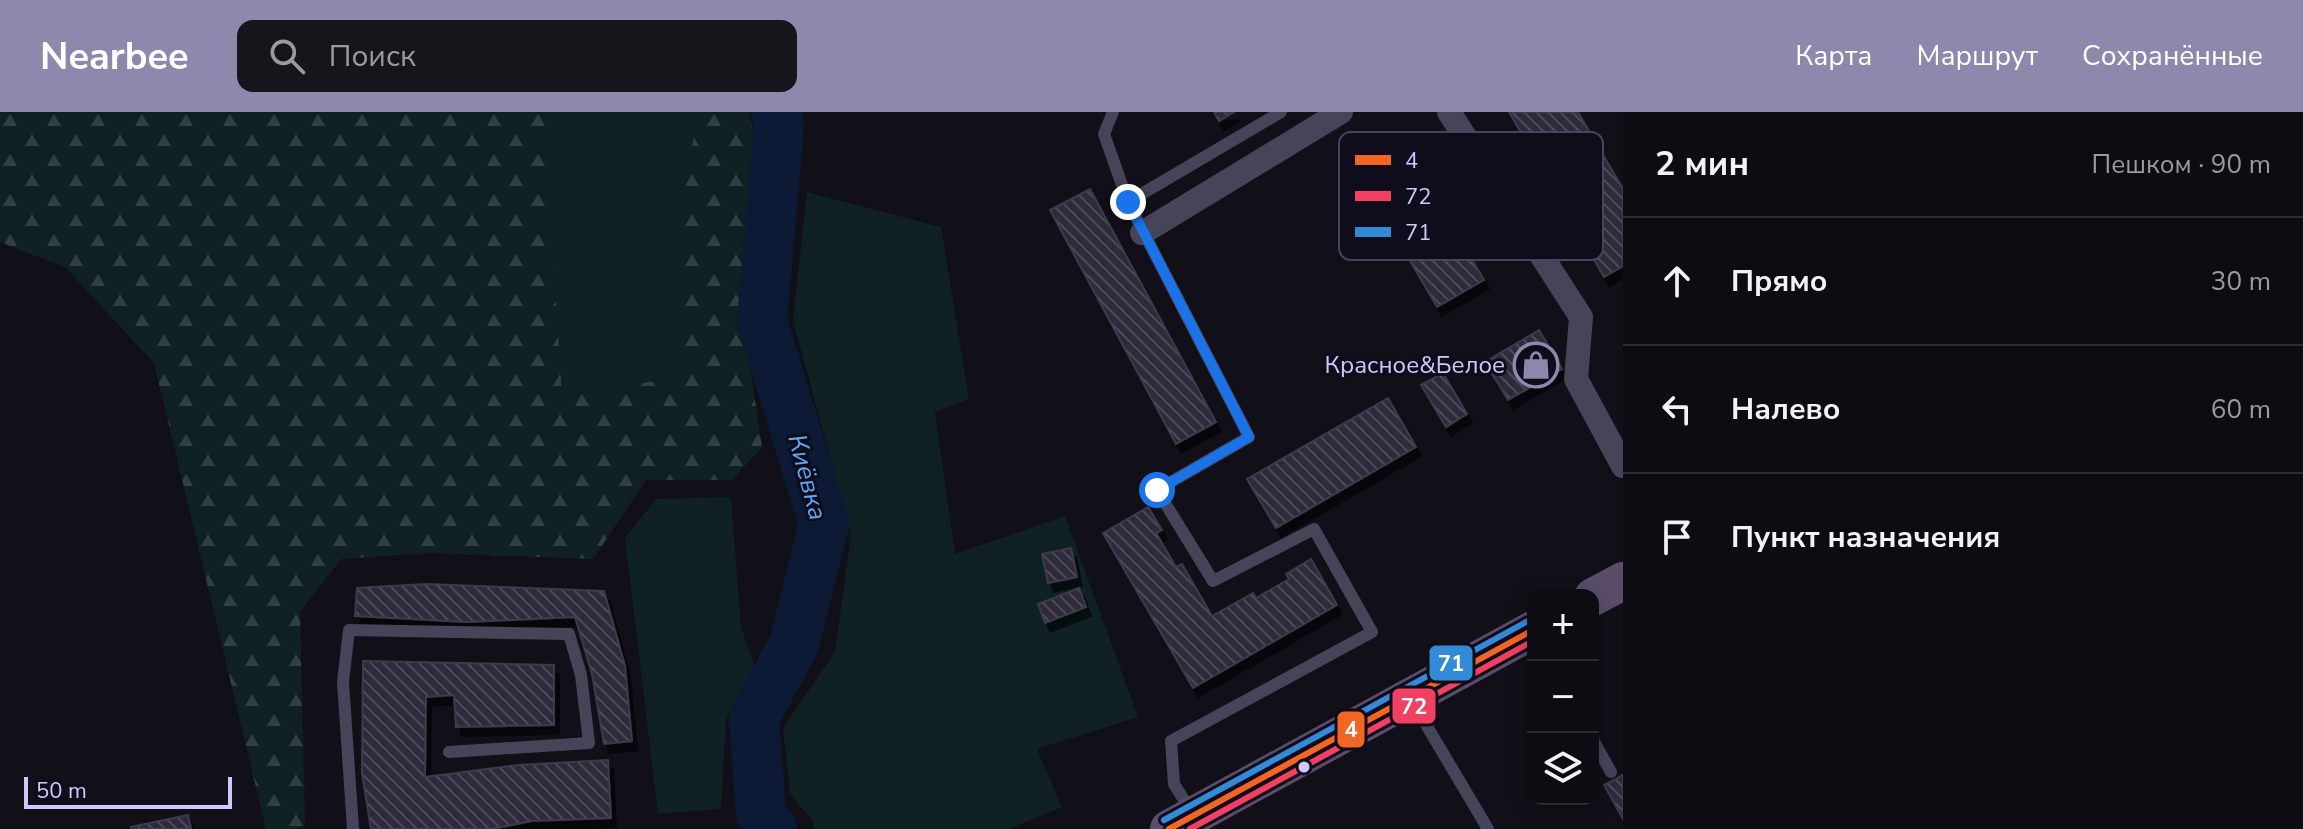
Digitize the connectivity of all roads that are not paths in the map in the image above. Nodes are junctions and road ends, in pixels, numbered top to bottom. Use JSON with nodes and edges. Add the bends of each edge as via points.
{"nodes":[{"id":1,"x":1113,"y":112,"type":"edge"},
{"id":2,"x":1281,"y":112,"type":"edge"},
{"id":3,"x":1341,"y":112,"type":"edge"},
{"id":4,"x":1449,"y":112,"type":"edge"},
{"id":5,"x":1462,"y":132,"type":"edge"},
{"id":6,"x":1128,"y":202,"type":"junction"},
{"id":7,"x":1142,"y":233,"type":"junction"},
{"id":8,"x":1544,"y":260,"type":"edge"},
{"id":9,"x":1623,"y":466,"type":"edge"},
{"id":10,"x":1623,"y":581,"type":"edge"},
{"id":11,"x":1599,"y":594,"type":"edge"},
{"id":12,"x":1527,"y":633,"type":"edge"},
{"id":13,"x":1409,"y":696,"type":"junction"},
{"id":14,"x":1599,"y":751,"type":"edge"},
{"id":15,"x":449,"y":752,"type":"dead end"},
{"id":16,"x":1611,"y":772,"type":"dead end"},
{"id":17,"x":1188,"y":825,"type":"edge"},
{"id":18,"x":1486,"y":828,"type":"edge"},
{"id":19,"x":353,"y":829,"type":"edge"}],
"edges":[{"from":1,"to":6,"type":"lane","via":[[1104,134]]},
{"from":2,"to":6,"type":"lane"},
{"from":3,"to":7,"type":"street"},
{"from":4,"to":5,"type":"street"},
{"from":6,"to":7,"type":"lane"},
{"from":7,"to":17,"type":"lane","via":[[1249,437],[1157,490],[1213,581],[1314,529],[1372,632],[1171,741],[1174,784]]},
{"from":8,"to":9,"type":"street","via":[[1581,317],[1576,379]]},
{"from":10,"to":11,"type":"main road"},
{"from":12,"to":13,"type":"main road"},
{"from":13,"to":17,"type":"main road"},
{"from":13,"to":18,"type":"lane"},
{"from":14,"to":16,"type":"lane"},
{"from":15,"to":19,"type":"lane","via":[[589,743],[581,675],[569,634],[349,630],[343,682]]}]}
